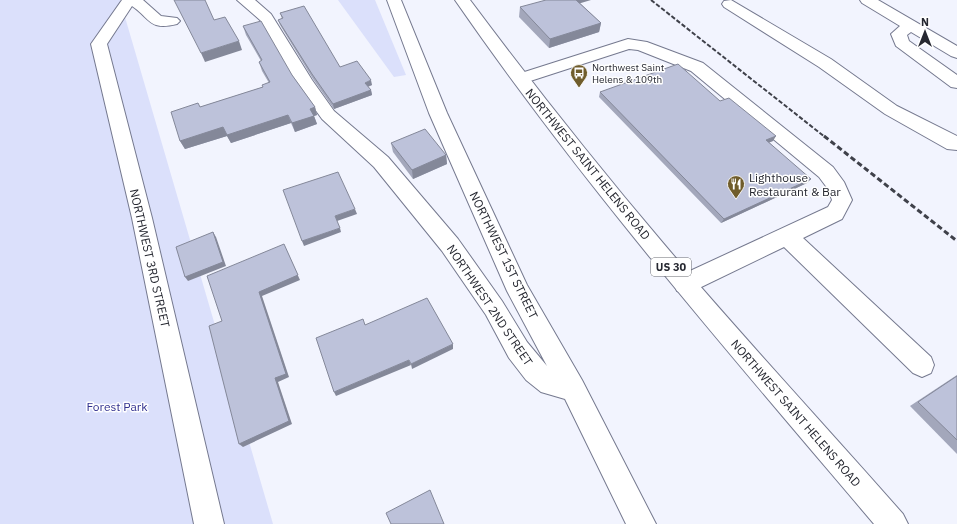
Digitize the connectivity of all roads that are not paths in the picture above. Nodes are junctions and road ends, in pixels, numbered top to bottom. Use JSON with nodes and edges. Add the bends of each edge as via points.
{"nodes":[{"id":1,"x":129,"y":0,"type":"edge"},
{"id":2,"x":133,"y":0,"type":"edge"},
{"id":3,"x":394,"y":0,"type":"edge"},
{"id":4,"x":462,"y":0,"type":"edge"},
{"id":5,"x":867,"y":0,"type":"edge"},
{"id":6,"x":252,"y":1,"type":"edge"},
{"id":7,"x":730,"y":4,"type":"edge"},
{"id":8,"x":172,"y":21,"type":"dead end"},
{"id":9,"x":912,"y":26,"type":"junction"},
{"id":10,"x":957,"y":52,"type":"edge"},
{"id":11,"x":521,"y":79,"type":"junction"},
{"id":12,"x":957,"y":83,"type":"edge"},
{"id":13,"x":957,"y":143,"type":"edge"},
{"id":14,"x":787,"y":236,"type":"junction"},
{"id":15,"x":685,"y":284,"type":"junction"},
{"id":16,"x":922,"y":365,"type":"dead end"},
{"id":17,"x":573,"y":389,"type":"junction"},
{"id":18,"x":209,"y":524,"type":"edge"},
{"id":19,"x":641,"y":524,"type":"edge"},
{"id":20,"x":893,"y":524,"type":"edge"}],
"edges":[{"from":1,"to":18,"type":"main road","name":"NORTHWEST 3RD STREET","via":[[99,44],[142,218]]},
{"from":2,"to":8,"type":"main road","via":[[157,21]]},
{"from":3,"to":17,"type":"main road","name":"NORTHWEST 1ST STREET","via":[[438,113],[518,291]]},
{"from":4,"to":11,"type":"main road","name":"NORTHWEST SAINT HELENS ROAD","number":"US 30"},
{"from":5,"to":9,"type":"main road"},
{"from":6,"to":17,"type":"main road","name":"NORTHWEST 2ND STREET","via":[[266,17],[305,83],[328,115],[381,162],[450,245],[535,372],[550,383]]},
{"from":7,"to":13,"type":"main road","via":[[826,63],[891,110],[954,144]]},
{"from":9,"to":10,"type":"main road"},
{"from":9,"to":12,"type":"main road","via":[[899,34],[902,43]]},
{"from":11,"to":14,"type":"main road","via":[[628,44],[641,45],[697,67],[826,172],[837,186],[842,200],[835,213]]},
{"from":11,"to":15,"type":"main road","name":"NORTHWEST SAINT HELENS ROAD","number":"US 30","via":[[589,168]]},
{"from":14,"to":15,"type":"main road"},
{"from":14,"to":16,"type":"main road"},
{"from":15,"to":20,"type":"main road","name":"NORTHWEST SAINT HELENS ROAD","number":"US 30"},
{"from":17,"to":19,"type":"main road","name":"NORTHWEST 1ST STREET"}]}
